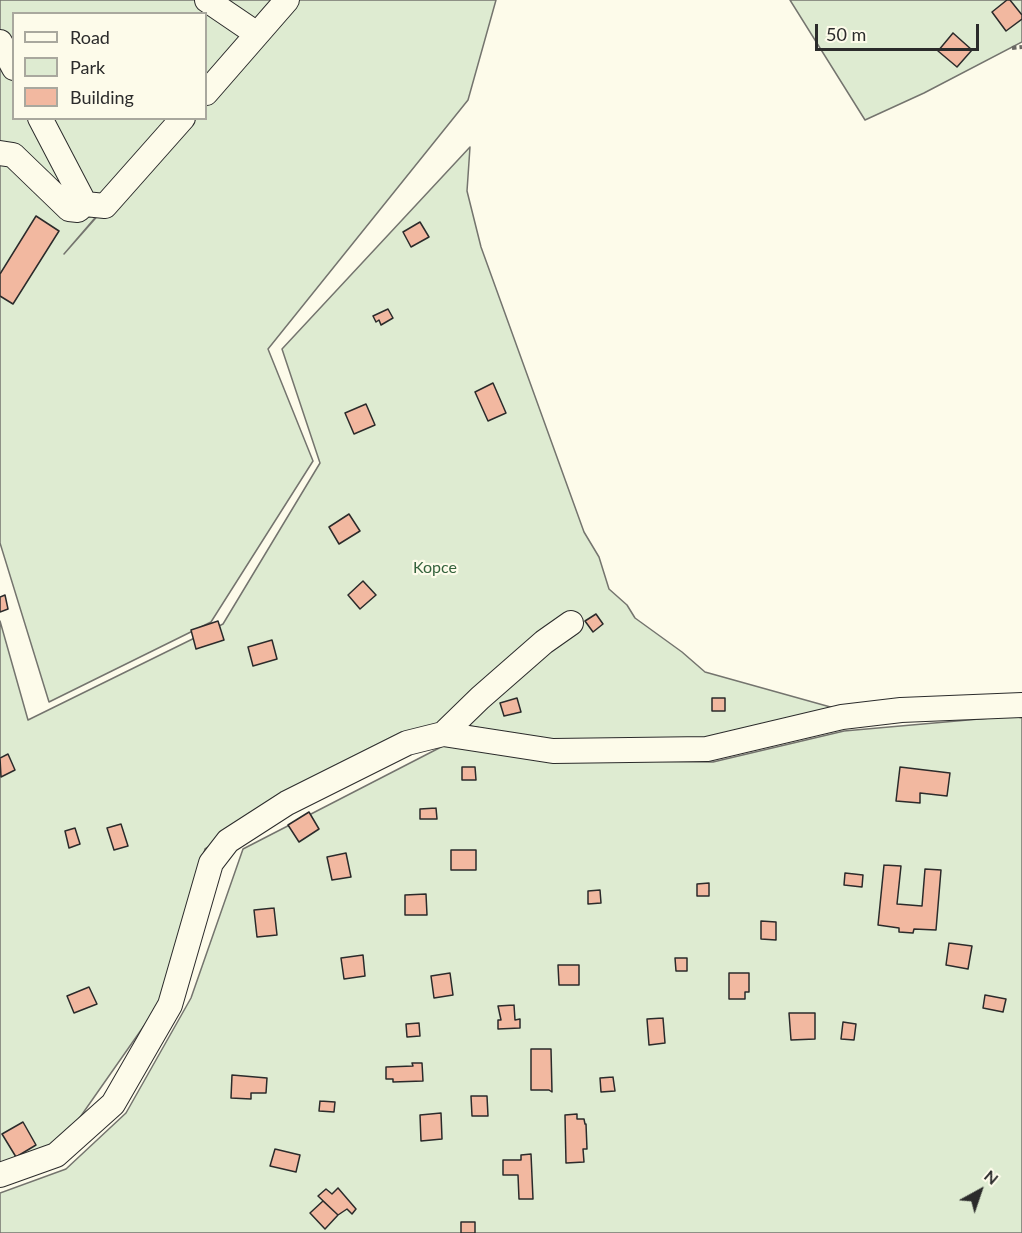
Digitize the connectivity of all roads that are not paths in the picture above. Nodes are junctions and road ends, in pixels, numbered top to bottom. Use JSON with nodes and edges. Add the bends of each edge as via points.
{"nodes":[{"id":1,"x":207,"y":0,"type":"edge"},
{"id":2,"x":286,"y":0,"type":"edge"},
{"id":3,"x":257,"y":34,"type":"junction"},
{"id":4,"x":0,"y":42,"type":"edge"},
{"id":5,"x":12,"y":64,"type":"edge"},
{"id":6,"x":207,"y":92,"type":"edge"},
{"id":7,"x":41,"y":120,"type":"edge"},
{"id":8,"x":181,"y":120,"type":"edge"},
{"id":9,"x":0,"y":153,"type":"edge"},
{"id":10,"x":85,"y":204,"type":"junction"},
{"id":11,"x":572,"y":622,"type":"dead end"},
{"id":12,"x":1022,"y":705,"type":"edge"},
{"id":13,"x":443,"y":734,"type":"junction"},
{"id":14,"x":0,"y":1175,"type":"edge"}],
"edges":[{"from":1,"to":3,"type":"lane"},
{"from":2,"to":3,"type":"lane"},
{"from":3,"to":6,"type":"lane"},
{"from":4,"to":5,"type":"lane"},
{"from":7,"to":10,"type":"lane"},
{"from":8,"to":10,"type":"lane","via":[[105,206]]},
{"from":9,"to":10,"type":"lane","via":[[14,155],[69,209],[78,210]]},
{"from":11,"to":13,"type":"lane","via":[[544,642]]},
{"from":12,"to":13,"type":"lane","via":[[901,710],[842,717],[707,749],[553,751]]},
{"from":13,"to":14,"type":"lane","via":[[407,743],[287,803],[228,841],[211,863],[170,1005],[113,1104],[56,1155]]}]}
